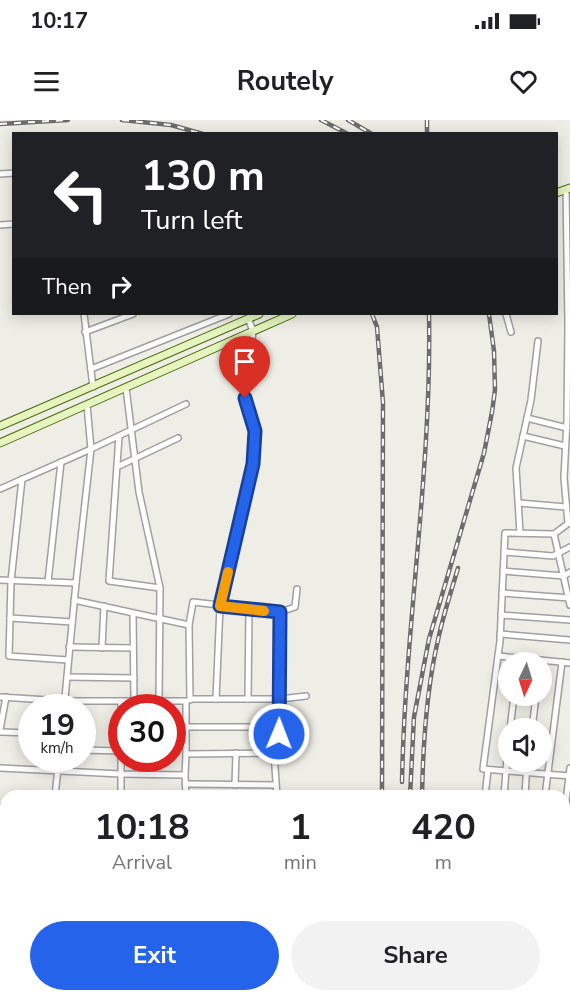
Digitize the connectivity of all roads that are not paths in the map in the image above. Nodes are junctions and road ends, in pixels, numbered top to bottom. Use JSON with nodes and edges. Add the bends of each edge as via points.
{"nodes":[{"id":1,"x":568,"y":188,"type":"edge"},
{"id":2,"x":84,"y":315,"type":"edge"},
{"id":3,"x":130,"y":315,"type":"edge"},
{"id":4,"x":226,"y":315,"type":"edge"},
{"id":5,"x":256,"y":315,"type":"edge"},
{"id":6,"x":290,"y":315,"type":"edge"},
{"id":7,"x":506,"y":315,"type":"edge"},
{"id":8,"x":248,"y":318,"type":"junction"},
{"id":9,"x":569,"y":326,"type":"edge"},
{"id":10,"x":253,"y":331,"type":"junction"},
{"id":11,"x":85,"y":332,"type":"junction"},
{"id":12,"x":510,"y":332,"type":"dead end"},
{"id":13,"x":538,"y":341,"type":"dead end"},
{"id":14,"x":91,"y":369,"type":"junction"},
{"id":15,"x":93,"y":387,"type":"junction"},
{"id":16,"x":126,"y":388,"type":"junction"},
{"id":17,"x":186,"y":404,"type":"dead end"},
{"id":18,"x":87,"y":405,"type":"junction"},
{"id":19,"x":527,"y":418,"type":"junction"},
{"id":20,"x":0,"y":426,"type":"edge"},
{"id":21,"x":567,"y":428,"type":"junction"},
{"id":22,"x":130,"y":430,"type":"junction"},
{"id":23,"x":523,"y":435,"type":"junction"},
{"id":24,"x":118,"y":436,"type":"junction"},
{"id":25,"x":178,"y":438,"type":"dead end"},
{"id":26,"x":0,"y":443,"type":"edge"},
{"id":27,"x":566,"y":446,"type":"junction"},
{"id":28,"x":91,"y":449,"type":"junction"},
{"id":29,"x":134,"y":459,"type":"junction"},
{"id":30,"x":62,"y":462,"type":"junction"},
{"id":31,"x":117,"y":467,"type":"junction"},
{"id":32,"x":22,"y":479,"type":"junction"},
{"id":33,"x":0,"y":489,"type":"edge"},
{"id":34,"x":519,"y":504,"type":"junction"},
{"id":35,"x":566,"y":507,"type":"junction"},
{"id":36,"x":569,"y":523,"type":"edge"},
{"id":37,"x":520,"y":533,"type":"junction"},
{"id":38,"x":554,"y":534,"type":"junction"},
{"id":39,"x":570,"y":547,"type":"edge"},
{"id":40,"x":504,"y":552,"type":"junction"},
{"id":41,"x":560,"y":553,"type":"junction"},
{"id":42,"x":503,"y":571,"type":"junction"},
{"id":43,"x":570,"y":572,"type":"edge"},
{"id":44,"x":564,"y":576,"type":"junction"},
{"id":45,"x":0,"y":580,"type":"edge"},
{"id":46,"x":11,"y":581,"type":"junction"},
{"id":47,"x":48,"y":582,"type":"junction"},
{"id":48,"x":75,"y":583,"type":"junction"},
{"id":49,"x":160,"y":588,"type":"junction"},
{"id":50,"x":297,"y":589,"type":"dead end"},
{"id":51,"x":502,"y":593,"type":"junction"},
{"id":52,"x":74,"y":600,"type":"junction"},
{"id":53,"x":570,"y":600,"type":"edge"},
{"id":54,"x":104,"y":606,"type":"junction"},
{"id":55,"x":220,"y":606,"type":"junction"},
{"id":56,"x":249,"y":609,"type":"junction"},
{"id":57,"x":280,"y":612,"type":"junction"},
{"id":58,"x":133,"y":613,"type":"junction"},
{"id":59,"x":501,"y":615,"type":"junction"},
{"id":60,"x":10,"y":618,"type":"junction"},
{"id":61,"x":160,"y":618,"type":"junction"},
{"id":62,"x":570,"y":620,"type":"edge"},
{"id":63,"x":72,"y":622,"type":"junction"},
{"id":64,"x":189,"y":625,"type":"junction"},
{"id":65,"x":500,"y":634,"type":"junction"},
{"id":66,"x":570,"y":640,"type":"edge"},
{"id":67,"x":69,"y":647,"type":"junction"},
{"id":68,"x":102,"y":648,"type":"junction"},
{"id":69,"x":133,"y":648,"type":"junction"},
{"id":70,"x":498,"y":652,"type":"edge"},
{"id":71,"x":498,"y":656,"type":"edge"},
{"id":72,"x":68,"y":660,"type":"junction"},
{"id":73,"x":552,"y":662,"type":"edge"},
{"id":74,"x":562,"y":662,"type":"junction"},
{"id":75,"x":570,"y":663,"type":"edge"},
{"id":76,"x":67,"y":677,"type":"junction"},
{"id":77,"x":134,"y":678,"type":"junction"},
{"id":78,"x":65,"y":694,"type":"edge"},
{"id":79,"x":134,"y":694,"type":"edge"},
{"id":80,"x":159,"y":694,"type":"edge"},
{"id":81,"x":306,"y":696,"type":"dead end"},
{"id":82,"x":3,"y":697,"type":"edge"},
{"id":83,"x":18,"y":698,"type":"edge"},
{"id":84,"x":216,"y":699,"type":"junction"},
{"id":85,"x":248,"y":699,"type":"junction"},
{"id":86,"x":280,"y":699,"type":"junction"},
{"id":87,"x":188,"y":700,"type":"junction"},
{"id":88,"x":186,"y":727,"type":"joint"},
{"id":89,"x":278,"y":727,"type":"junction"},
{"id":90,"x":0,"y":731,"type":"edge"},
{"id":91,"x":18,"y":732,"type":"edge"},
{"id":92,"x":236,"y":753,"type":"junction"},
{"id":93,"x":274,"y":753,"type":"junction"},
{"id":94,"x":186,"y":754,"type":"edge"},
{"id":95,"x":0,"y":768,"type":"edge"},
{"id":96,"x":570,"y":768,"type":"edge"},
{"id":97,"x":18,"y":769,"type":"edge"},
{"id":98,"x":488,"y":770,"type":"junction"},
{"id":99,"x":498,"y":771,"type":"edge"},
{"id":100,"x":58,"y":772,"type":"edge"},
{"id":101,"x":90,"y":772,"type":"edge"},
{"id":102,"x":185,"y":772,"type":"edge"},
{"id":103,"x":506,"y":772,"type":"edge"},
{"id":104,"x":516,"y":772,"type":"edge"},
{"id":105,"x":526,"y":773,"type":"junction"},
{"id":106,"x":121,"y":774,"type":"junction"},
{"id":107,"x":185,"y":775,"type":"junction"},
{"id":108,"x":548,"y":775,"type":"junction"},
{"id":109,"x":569,"y":776,"type":"edge"},
{"id":110,"x":186,"y":784,"type":"junction"},
{"id":111,"x":235,"y":785,"type":"junction"},
{"id":112,"x":276,"y":785,"type":"junction"},
{"id":113,"x":56,"y":790,"type":"edge"},
{"id":114,"x":121,"y":790,"type":"edge"},
{"id":115,"x":186,"y":790,"type":"edge"},
{"id":116,"x":276,"y":790,"type":"edge"},
{"id":117,"x":486,"y":790,"type":"edge"},
{"id":118,"x":504,"y":790,"type":"edge"},
{"id":119,"x":525,"y":790,"type":"edge"},
{"id":120,"x":546,"y":790,"type":"edge"}],
"edges":[{"from":1,"to":9,"type":"street"},
{"from":2,"to":11,"type":"street"},
{"from":3,"to":11,"type":"street"},
{"from":4,"to":14,"type":"street"},
{"from":5,"to":8,"type":"street"},
{"from":6,"to":10,"type":"street"},
{"from":7,"to":12,"type":"street"},
{"from":8,"to":10,"type":"street"},
{"from":8,"to":15,"type":"street"},
{"from":9,"to":21,"type":"street"},
{"from":10,"to":16,"type":"street"},
{"from":10,"to":55,"type":"street","via":[[245,398],[255,431],[253,464]]},
{"from":11,"to":14,"type":"street"},
{"from":13,"to":19,"type":"street"},
{"from":14,"to":15,"type":"street"},
{"from":15,"to":20,"type":"street"},
{"from":16,"to":18,"type":"street"},
{"from":16,"to":22,"type":"street"},
{"from":17,"to":22,"type":"street"},
{"from":18,"to":26,"type":"street"},
{"from":18,"to":28,"type":"street"},
{"from":19,"to":21,"type":"street"},
{"from":19,"to":23,"type":"street"},
{"from":21,"to":27,"type":"street"},
{"from":22,"to":24,"type":"street"},
{"from":22,"to":29,"type":"street"},
{"from":23,"to":27,"type":"street"},
{"from":23,"to":34,"type":"street","via":[[516,468]]},
{"from":24,"to":28,"type":"street"},
{"from":24,"to":31,"type":"street"},
{"from":25,"to":29,"type":"street"},
{"from":27,"to":35,"type":"street"},
{"from":28,"to":30,"type":"street"},
{"from":28,"to":48,"type":"street"},
{"from":29,"to":31,"type":"street"},
{"from":29,"to":49,"type":"street"},
{"from":30,"to":32,"type":"street"},
{"from":30,"to":47,"type":"street"},
{"from":31,"to":49,"type":"street","via":[[109,581]]},
{"from":32,"to":33,"type":"street"},
{"from":32,"to":46,"type":"street"},
{"from":34,"to":35,"type":"street"},
{"from":34,"to":37,"type":"street"},
{"from":35,"to":36,"type":"street"},
{"from":36,"to":38,"type":"street"},
{"from":37,"to":38,"type":"street"},
{"from":37,"to":40,"type":"street","via":[[505,533]]},
{"from":38,"to":41,"type":"street"},
{"from":39,"to":41,"type":"street"},
{"from":40,"to":41,"type":"street","via":[[550,557]]},
{"from":40,"to":42,"type":"street"},
{"from":41,"to":44,"type":"street"},
{"from":42,"to":44,"type":"street"},
{"from":42,"to":51,"type":"street"},
{"from":43,"to":44,"type":"street"},
{"from":44,"to":53,"type":"street"},
{"from":45,"to":46,"type":"street"},
{"from":46,"to":47,"type":"street"},
{"from":46,"to":60,"type":"street"},
{"from":47,"to":48,"type":"street"},
{"from":48,"to":52,"type":"street"},
{"from":49,"to":61,"type":"street"},
{"from":50,"to":57,"type":"street","via":[[295,607]]},
{"from":51,"to":53,"type":"street"},
{"from":51,"to":59,"type":"street"},
{"from":52,"to":54,"type":"street"},
{"from":52,"to":63,"type":"street"},
{"from":54,"to":58,"type":"street"},
{"from":54,"to":68,"type":"street"},
{"from":55,"to":56,"type":"street"},
{"from":55,"to":64,"type":"street","via":[[193,602]]},
{"from":55,"to":84,"type":"street"},
{"from":56,"to":57,"type":"street"},
{"from":56,"to":85,"type":"street"},
{"from":57,"to":86,"type":"street"},
{"from":58,"to":61,"type":"street"},
{"from":58,"to":69,"type":"street"},
{"from":59,"to":62,"type":"street"},
{"from":59,"to":65,"type":"street"},
{"from":60,"to":63,"type":"street"},
{"from":60,"to":72,"type":"street","via":[[9,656]]},
{"from":61,"to":64,"type":"street"},
{"from":61,"to":80,"type":"street"},
{"from":63,"to":67,"type":"street"},
{"from":64,"to":87,"type":"street"},
{"from":65,"to":66,"type":"street"},
{"from":65,"to":70,"type":"street"},
{"from":67,"to":68,"type":"street"},
{"from":67,"to":72,"type":"street"},
{"from":68,"to":69,"type":"street"},
{"from":69,"to":77,"type":"street"},
{"from":71,"to":98,"type":"street","via":[[483,770]]},
{"from":72,"to":76,"type":"street"},
{"from":73,"to":74,"type":"street"},
{"from":74,"to":75,"type":"street"},
{"from":74,"to":108,"type":"street"},
{"from":76,"to":77,"type":"street"},
{"from":76,"to":78,"type":"street"},
{"from":77,"to":79,"type":"street"},
{"from":81,"to":86,"type":"street"},
{"from":82,"to":83,"type":"street"},
{"from":82,"to":90,"type":"street"},
{"from":84,"to":85,"type":"street"},
{"from":84,"to":87,"type":"street"},
{"from":85,"to":86,"type":"street"},
{"from":86,"to":89,"type":"street"},
{"from":87,"to":88,"type":"street"},
{"from":88,"to":89,"type":"street"},
{"from":89,"to":93,"type":"street"},
{"from":90,"to":91,"type":"street"},
{"from":92,"to":93,"type":"street"},
{"from":92,"to":94,"type":"street"},
{"from":92,"to":111,"type":"street"},
{"from":93,"to":112,"type":"street"},
{"from":95,"to":97,"type":"street"},
{"from":96,"to":109,"type":"street"},
{"from":98,"to":99,"type":"street"},
{"from":98,"to":117,"type":"street"},
{"from":100,"to":113,"type":"street"},
{"from":101,"to":106,"type":"street"},
{"from":102,"to":107,"type":"street"},
{"from":103,"to":118,"type":"street"},
{"from":104,"to":105,"type":"street"},
{"from":105,"to":108,"type":"street"},
{"from":105,"to":119,"type":"street"},
{"from":106,"to":107,"type":"street"},
{"from":106,"to":114,"type":"street"},
{"from":107,"to":110,"type":"street"},
{"from":108,"to":109,"type":"street"},
{"from":108,"to":120,"type":"street"},
{"from":110,"to":111,"type":"street"},
{"from":110,"to":115,"type":"street"},
{"from":111,"to":112,"type":"street"},
{"from":112,"to":116,"type":"street"}]}
